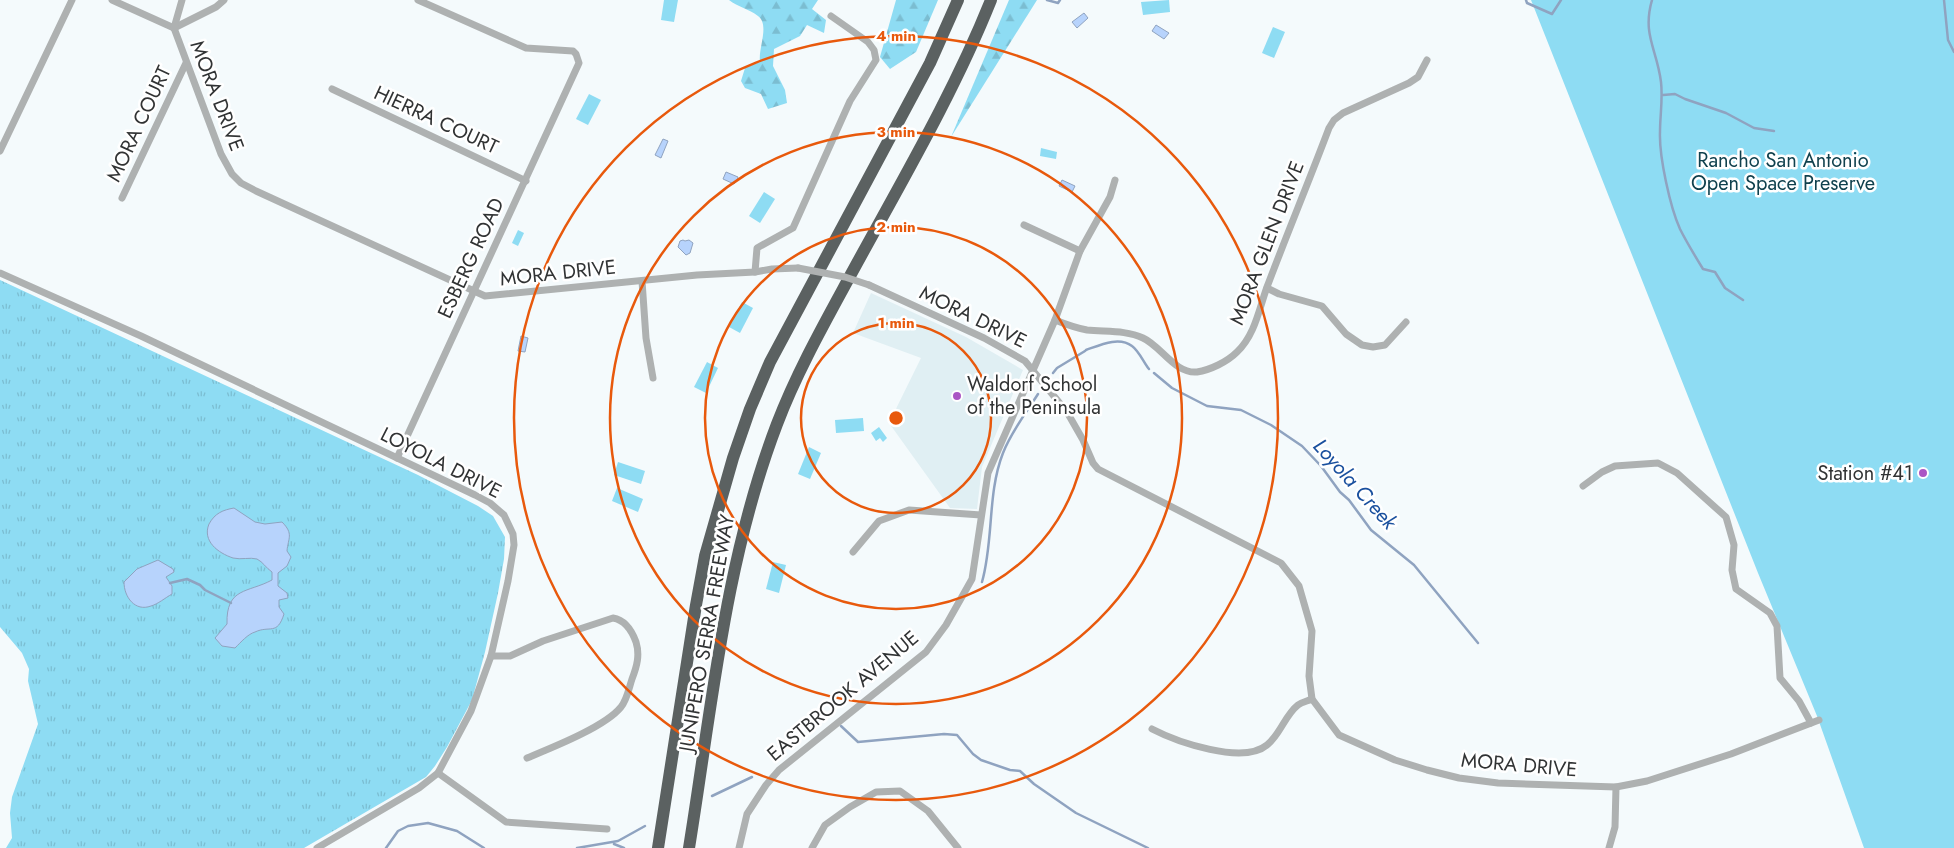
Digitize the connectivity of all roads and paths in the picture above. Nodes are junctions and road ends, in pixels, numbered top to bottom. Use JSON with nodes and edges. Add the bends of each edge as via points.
{"nodes":[{"id":1,"x":72,"y":0,"type":"edge"},
{"id":2,"x":112,"y":0,"type":"edge"},
{"id":3,"x":182,"y":0,"type":"edge"},
{"id":4,"x":224,"y":0,"type":"edge"},
{"id":5,"x":418,"y":0,"type":"edge"},
{"id":6,"x":958,"y":0,"type":"edge"},
{"id":7,"x":990,"y":0,"type":"edge"},
{"id":8,"x":831,"y":16,"type":"dead end"},
{"id":9,"x":174,"y":28,"type":"junction"},
{"id":10,"x":1427,"y":60,"type":"dead end"},
{"id":11,"x":186,"y":63,"type":"junction"},
{"id":12,"x":332,"y":89,"type":"dead end"},
{"id":13,"x":0,"y":151,"type":"edge"},
{"id":14,"x":1115,"y":180,"type":"dead end"},
{"id":15,"x":526,"y":181,"type":"junction"},
{"id":16,"x":122,"y":198,"type":"dead end"},
{"id":17,"x":1024,"y":225,"type":"dead end"},
{"id":18,"x":1080,"y":251,"type":"junction"},
{"id":19,"x":755,"y":272,"type":"junction"},
{"id":20,"x":0,"y":273,"type":"edge"},
{"id":21,"x":642,"y":281,"type":"junction"},
{"id":22,"x":1267,"y":288,"type":"junction"},
{"id":23,"x":474,"y":291,"type":"junction"},
{"id":24,"x":1055,"y":320,"type":"junction"},
{"id":25,"x":1406,"y":322,"type":"dead end"},
{"id":26,"x":1034,"y":370,"type":"junction"},
{"id":27,"x":653,"y":378,"type":"dead end"},
{"id":28,"x":397,"y":458,"type":"junction"},
{"id":29,"x":1583,"y":486,"type":"dead end"},
{"id":30,"x":982,"y":515,"type":"junction"},
{"id":31,"x":853,"y":552,"type":"dead end"},
{"id":32,"x":491,"y":656,"type":"junction"},
{"id":33,"x":1312,"y":698,"type":"junction"},
{"id":34,"x":1819,"y":720,"type":"dead end"},
{"id":35,"x":1811,"y":723,"type":"junction"},
{"id":36,"x":1152,"y":729,"type":"dead end"},
{"id":37,"x":527,"y":758,"type":"dead end"},
{"id":38,"x":438,"y":773,"type":"junction"},
{"id":39,"x":1616,"y":788,"type":"junction"},
{"id":40,"x":607,"y":830,"type":"dead end"},
{"id":41,"x":317,"y":848,"type":"edge"},
{"id":42,"x":658,"y":848,"type":"edge"},
{"id":43,"x":689,"y":848,"type":"edge"},
{"id":44,"x":739,"y":848,"type":"edge"},
{"id":45,"x":812,"y":848,"type":"edge"},
{"id":46,"x":958,"y":848,"type":"edge"},
{"id":47,"x":1609,"y":848,"type":"edge"}],
"edges":[{"from":1,"to":13,"type":"street"},
{"from":2,"to":9,"type":"street"},
{"from":3,"to":9,"type":"street"},
{"from":4,"to":9,"type":"street"},
{"from":5,"to":15,"type":"street","name":"ESBERG ROAD","via":[[526,48],[573,51],[576,54],[579,63],[576,72]]},
{"from":6,"to":42,"type":"highway","name":"JUNIPERO SERRA FREEWAY","via":[[930,63],[770,362],[732,458],[702,572]]},
{"from":7,"to":43,"type":"highway","name":"JUNIPERO SERRA FREEWAY","via":[[956,78],[798,376],[761,469],[735,562]]},
{"from":8,"to":19,"type":"street","via":[[868,42],[876,60],[850,101],[793,228],[757,248]]},
{"from":9,"to":11,"type":"street","name":"MORA DRIVE"},
{"from":10,"to":22,"type":"street","name":"MORA GLEN DRIVE","via":[[1410,84],[1334,120]]},
{"from":11,"to":16,"type":"street","name":"MORA COURT"},
{"from":11,"to":23,"type":"street","name":"MORA DRIVE","via":[[221,154],[241,183]]},
{"from":12,"to":15,"type":"street","name":"HIERRA COURT"},
{"from":14,"to":18,"type":"street","name":"EASTBROOK AVENUE","via":[[1110,197]]},
{"from":15,"to":23,"type":"street","name":"ESBERG ROAD"},
{"from":17,"to":18,"type":"street"},
{"from":18,"to":24,"type":"street","name":"EASTBROOK AVENUE"},
{"from":19,"to":21,"type":"street","name":"MORA DRIVE"},
{"from":19,"to":26,"type":"street","name":"MORA DRIVE","bridge":true,"via":[[798,268],[845,276],[984,338],[1020,357]]},
{"from":20,"to":28,"type":"street","name":"LOYOLA DRIVE","via":[[150,340]]},
{"from":21,"to":23,"type":"street","name":"MORA DRIVE","via":[[485,296]]},
{"from":21,"to":27,"type":"street"},
{"from":22,"to":24,"type":"street","name":"MORA GLEN DRIVE","via":[[1254,326],[1238,352],[1197,372],[1177,365],[1151,342],[1135,335],[1085,330]]},
{"from":22,"to":25,"type":"street","via":[[1322,306],[1346,334],[1362,345],[1385,345]]},
{"from":23,"to":28,"type":"street","name":"ESBERG ROAD"},
{"from":24,"to":26,"type":"street","name":"EASTBROOK AVENUE"},
{"from":26,"to":30,"type":"street","name":"EASTBROOK AVENUE","via":[[988,473]]},
{"from":26,"to":33,"type":"street","name":"MORA DRIVE","via":[[1067,412],[1098,469],[1281,563],[1299,586],[1312,631],[1309,676]]},
{"from":28,"to":32,"type":"street","name":"LOYOLA DRIVE","via":[[490,503],[510,524],[514,545]]},
{"from":29,"to":35,"type":"street","via":[[1615,466],[1658,464],[1677,473],[1726,517],[1734,545],[1732,570],[1736,589],[1770,613],[1777,626],[1780,678]]},
{"from":30,"to":31,"type":"street","via":[[909,510],[879,521]]},
{"from":30,"to":44,"type":"street","name":"EASTBROOK AVENUE","via":[[972,579],[946,625],[926,652],[779,770],[766,784],[748,814]]},
{"from":32,"to":37,"type":"street","via":[[510,656],[613,618],[626,624],[636,641],[638,661],[621,707],[596,726]]},
{"from":32,"to":38,"type":"street","name":"LOYOLA DRIVE","via":[[471,711]]},
{"from":33,"to":36,"type":"street","via":[[1297,706],[1268,745],[1255,752],[1222,752],[1171,739]]},
{"from":33,"to":39,"type":"street","name":"MORA DRIVE","via":[[1339,735],[1395,760],[1427,770],[1498,784]]},
{"from":34,"to":35,"type":"street","name":"MORA DRIVE"},
{"from":35,"to":39,"type":"street","name":"MORA DRIVE","via":[[1731,754]]},
{"from":38,"to":40,"type":"street","via":[[506,822]]},
{"from":38,"to":41,"type":"street","via":[[419,788]]},
{"from":39,"to":47,"type":"street","via":[[1615,827]]},
{"from":45,"to":46,"type":"street","via":[[826,825],[850,807],[876,792],[900,791],[928,811]]}]}
